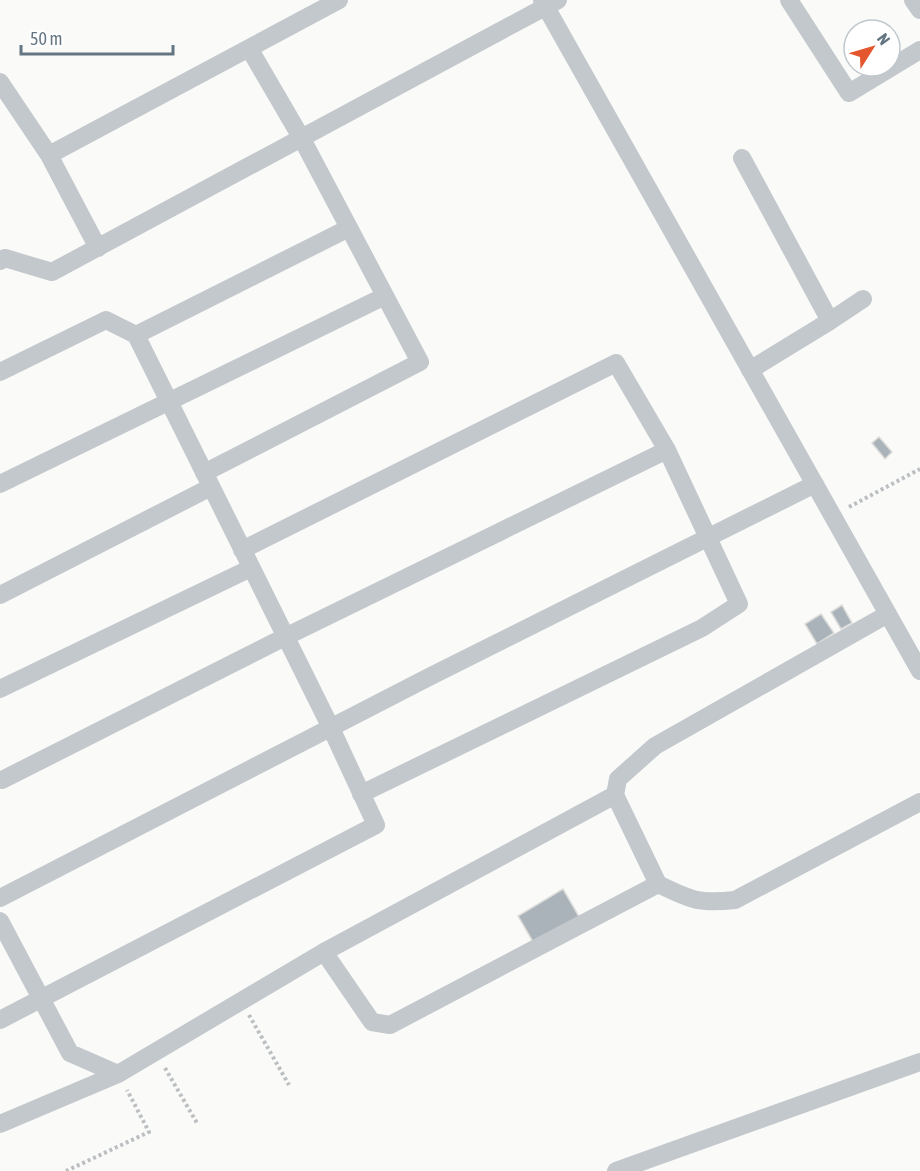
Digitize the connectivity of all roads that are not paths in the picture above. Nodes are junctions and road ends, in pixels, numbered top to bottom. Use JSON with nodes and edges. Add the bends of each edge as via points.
{"nodes":[{"id":1,"x":339,"y":0,"type":"edge"},
{"id":2,"x":789,"y":0,"type":"edge"},
{"id":3,"x":914,"y":0,"type":"edge"},
{"id":4,"x":549,"y":3,"type":"edge"},
{"id":5,"x":920,"y":10,"type":"edge"},
{"id":6,"x":249,"y":48,"type":"junction"},
{"id":7,"x":920,"y":50,"type":"edge"},
{"id":8,"x":0,"y":82,"type":"edge"},
{"id":9,"x":302,"y":139,"type":"junction"},
{"id":10,"x":49,"y":155,"type":"junction"},
{"id":11,"x":742,"y":158,"type":"dead end"},
{"id":12,"x":350,"y":228,"type":"junction"},
{"id":13,"x":98,"y":248,"type":"junction"},
{"id":14,"x":0,"y":261,"type":"edge"},
{"id":15,"x":385,"y":296,"type":"junction"},
{"id":16,"x":863,"y":299,"type":"dead end"},
{"id":17,"x":830,"y":321,"type":"junction"},
{"id":18,"x":136,"y":335,"type":"junction"},
{"id":19,"x":750,"y":370,"type":"junction"},
{"id":20,"x":0,"y":372,"type":"edge"},
{"id":21,"x":168,"y":401,"type":"junction"},
{"id":22,"x":667,"y":450,"type":"junction"},
{"id":23,"x":207,"y":480,"type":"junction"},
{"id":24,"x":0,"y":484,"type":"edge"},
{"id":25,"x":815,"y":484,"type":"junction"},
{"id":26,"x":709,"y":538,"type":"junction"},
{"id":27,"x":242,"y":550,"type":"junction"},
{"id":28,"x":251,"y":568,"type":"junction"},
{"id":29,"x":0,"y":596,"type":"edge"},
{"id":30,"x":888,"y":614,"type":"junction"},
{"id":31,"x":285,"y":637,"type":"junction"},
{"id":32,"x":920,"y":671,"type":"edge"},
{"id":33,"x":0,"y":689,"type":"edge"},
{"id":34,"x":331,"y":728,"type":"junction"},
{"id":35,"x":2,"y":780,"type":"dead end"},
{"id":36,"x":361,"y":794,"type":"junction"},
{"id":37,"x":615,"y":795,"type":"junction"},
{"id":38,"x":920,"y":802,"type":"edge"},
{"id":39,"x":658,"y":884,"type":"junction"},
{"id":40,"x":0,"y":898,"type":"edge"},
{"id":41,"x":0,"y":921,"type":"edge"},
{"id":42,"x":324,"y":952,"type":"junction"},
{"id":43,"x":41,"y":999,"type":"junction"},
{"id":44,"x":0,"y":1020,"type":"edge"},
{"id":45,"x":920,"y":1062,"type":"edge"},
{"id":46,"x":118,"y":1074,"type":"junction"},
{"id":47,"x":0,"y":1124,"type":"edge"},
{"id":48,"x":616,"y":1171,"type":"edge"}],
"edges":[{"from":1,"to":6,"type":"street"},
{"from":2,"to":7,"type":"street","via":[[849,93]]},
{"from":3,"to":5,"type":"street"},
{"from":4,"to":9,"type":"street"},
{"from":4,"to":19,"type":"street"},
{"from":6,"to":9,"type":"street"},
{"from":6,"to":10,"type":"street"},
{"from":8,"to":10,"type":"street"},
{"from":9,"to":12,"type":"street"},
{"from":9,"to":13,"type":"street"},
{"from":10,"to":13,"type":"street"},
{"from":11,"to":17,"type":"street"},
{"from":12,"to":15,"type":"street"},
{"from":12,"to":18,"type":"street"},
{"from":13,"to":14,"type":"street","via":[[52,272],[5,258]]},
{"from":15,"to":21,"type":"street"},
{"from":15,"to":23,"type":"street","via":[[420,362]]},
{"from":16,"to":17,"type":"street"},
{"from":17,"to":19,"type":"street"},
{"from":18,"to":20,"type":"street","via":[[106,320]]},
{"from":18,"to":21,"type":"street"},
{"from":19,"to":25,"type":"street"},
{"from":21,"to":23,"type":"street"},
{"from":21,"to":24,"type":"street"},
{"from":22,"to":26,"type":"street"},
{"from":22,"to":27,"type":"street","via":[[616,363]]},
{"from":22,"to":31,"type":"street"},
{"from":23,"to":27,"type":"street"},
{"from":23,"to":29,"type":"street"},
{"from":25,"to":26,"type":"street"},
{"from":25,"to":30,"type":"street"},
{"from":26,"to":34,"type":"street"},
{"from":26,"to":36,"type":"street","via":[[739,604],[702,628]]},
{"from":27,"to":28,"type":"street"},
{"from":28,"to":31,"type":"street"},
{"from":28,"to":33,"type":"street"},
{"from":30,"to":32,"type":"street"},
{"from":30,"to":37,"type":"street","via":[[655,746],[618,779]]},
{"from":31,"to":34,"type":"street"},
{"from":31,"to":35,"type":"street"},
{"from":34,"to":36,"type":"street"},
{"from":34,"to":40,"type":"street"},
{"from":36,"to":43,"type":"street","via":[[376,825]]},
{"from":37,"to":39,"type":"street"},
{"from":37,"to":42,"type":"street"},
{"from":38,"to":39,"type":"street","via":[[735,900],[708,903]]},
{"from":39,"to":42,"type":"street","via":[[390,1025],[372,1022]]},
{"from":41,"to":43,"type":"street"},
{"from":42,"to":46,"type":"street"},
{"from":43,"to":44,"type":"street"},
{"from":43,"to":46,"type":"street","via":[[70,1053]]},
{"from":45,"to":48,"type":"street"},
{"from":46,"to":47,"type":"street"}]}
